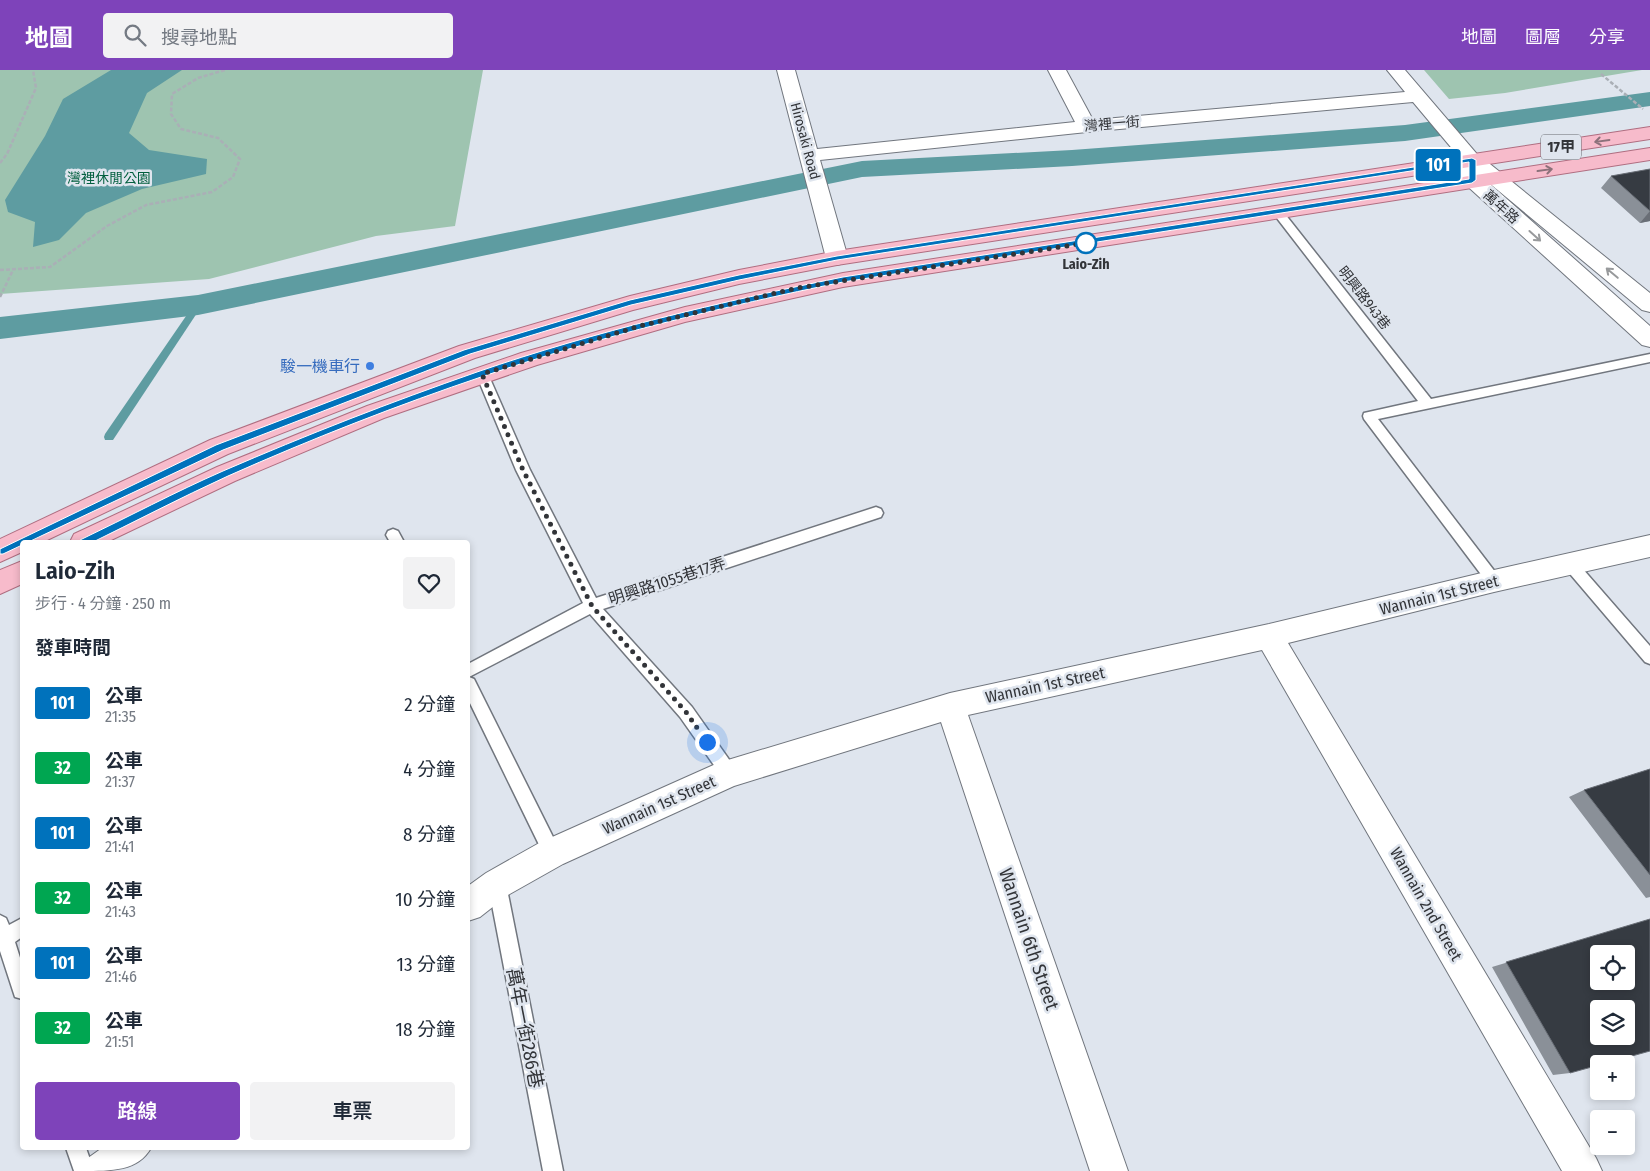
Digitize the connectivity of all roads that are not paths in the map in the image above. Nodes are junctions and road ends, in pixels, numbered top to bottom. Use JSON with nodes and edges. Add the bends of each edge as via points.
{"nodes":[{"id":1,"x":786,"y":70,"type":"edge"},
{"id":2,"x":1057,"y":70,"type":"edge"},
{"id":3,"x":1396,"y":70,"type":"edge"},
{"id":4,"x":1421,"y":101,"type":"junction"},
{"id":5,"x":1087,"y":126,"type":"junction"},
{"id":6,"x":1650,"y":134,"type":"edge"},
{"id":7,"x":1650,"y":154,"type":"edge"},
{"id":8,"x":808,"y":156,"type":"junction"},
{"id":9,"x":1472,"y":170,"type":"junction"},
{"id":10,"x":1497,"y":177,"type":"junction"},
{"id":11,"x":1277,"y":211,"type":"junction"},
{"id":12,"x":837,"y":258,"type":"junction"},
{"id":13,"x":1650,"y":305,"type":"edge"},
{"id":14,"x":1650,"y":339,"type":"edge"},
{"id":15,"x":1650,"y":358,"type":"edge"},
{"id":16,"x":482,"y":374,"type":"junction"},
{"id":17,"x":1427,"y":403,"type":"junction"},
{"id":18,"x":876,"y":513,"type":"dead end"},
{"id":19,"x":23,"y":540,"type":"edge"},
{"id":20,"x":87,"y":540,"type":"edge"},
{"id":21,"x":20,"y":542,"type":"edge"},
{"id":22,"x":1650,"y":546,"type":"edge"},
{"id":23,"x":0,"y":551,"type":"edge"},
{"id":24,"x":1570,"y":564,"type":"junction"},
{"id":25,"x":20,"y":573,"type":"edge"},
{"id":26,"x":1494,"y":581,"type":"junction"},
{"id":27,"x":0,"y":583,"type":"edge"},
{"id":28,"x":592,"y":606,"type":"junction"},
{"id":29,"x":1269,"y":636,"type":"junction"},
{"id":30,"x":1650,"y":657,"type":"edge"},
{"id":31,"x":470,"y":670,"type":"edge"},
{"id":32,"x":470,"y":688,"type":"edge"},
{"id":33,"x":950,"y":706,"type":"junction"},
{"id":34,"x":729,"y":773,"type":"junction"},
{"id":35,"x":552,"y":853,"type":"junction"},
{"id":36,"x":497,"y":884,"type":"junction"},
{"id":37,"x":470,"y":904,"type":"edge"},
{"id":38,"x":20,"y":928,"type":"edge"},
{"id":39,"x":2,"y":934,"type":"edge"},
{"id":40,"x":20,"y":984,"type":"edge"},
{"id":41,"x":77,"y":1150,"type":"edge"},
{"id":42,"x":130,"y":1150,"type":"edge"},
{"id":43,"x":84,"y":1171,"type":"edge"},
{"id":44,"x":101,"y":1171,"type":"edge"},
{"id":45,"x":554,"y":1171,"type":"edge"},
{"id":46,"x":1109,"y":1171,"type":"edge"},
{"id":47,"x":1583,"y":1171,"type":"edge"}],
"edges":[{"from":1,"to":8,"type":"street","name":"Hirosaki Road"},
{"from":2,"to":5,"type":"street"},
{"from":3,"to":4,"type":"street","name":"萬年路"},
{"from":4,"to":5,"type":"street","name":"灣裡一街"},
{"from":4,"to":9,"type":"street","name":"萬年路","via":[[1456,138]]},
{"from":5,"to":8,"type":"street","name":"灣裡一街"},
{"from":6,"to":9,"type":"main road","number":"17甲","one_way":true},
{"from":10,"to":7,"type":"main road","number":"17甲","one_way":true},
{"from":8,"to":12,"type":"street","name":"Hirosaki Road"},
{"from":9,"to":10,"type":"main road","number":"17甲"},
{"from":9,"to":11,"type":"main road","number":"17甲"},
{"from":9,"to":12,"type":"main road","number":"17甲"},
{"from":9,"to":14,"type":"street","name":"萬年路","one_way":true},
{"from":13,"to":10,"type":"street","name":"萬年路","one_way":true},
{"from":11,"to":16,"type":"main road","number":"17甲","via":[[797,288],[640,326]]},
{"from":11,"to":17,"type":"lane","name":"明興路943巷"},
{"from":12,"to":19,"type":"main road","number":"17甲","via":[[630,303],[467,352],[220,447]]},
{"from":15,"to":17,"type":"lane"},
{"from":16,"to":20,"type":"main road","number":"17甲","via":[[364,417],[225,474]]},
{"from":16,"to":28,"type":"lane","via":[[523,470]]},
{"from":17,"to":26,"type":"lane","via":[[1369,416]]},
{"from":18,"to":28,"type":"lane","name":"明興路1055巷17弄"},
{"from":21,"to":23,"type":"main road","number":"17甲"},
{"from":22,"to":24,"type":"street","name":"Wannain 1st Street"},
{"from":24,"to":26,"type":"street","name":"Wannain 1st Street"},
{"from":24,"to":30,"type":"lane"},
{"from":25,"to":27,"type":"main road"},
{"from":26,"to":29,"type":"street","name":"Wannain 1st Street"},
{"from":28,"to":31,"type":"lane","name":"明興路1055巷17弄"},
{"from":28,"to":34,"type":"lane","via":[[686,712]]},
{"from":29,"to":33,"type":"street","name":"Wannain 1st Street"},
{"from":29,"to":47,"type":"street","name":"Wannain 2nd Street"},
{"from":32,"to":35,"type":"lane"},
{"from":33,"to":34,"type":"street","name":"Wannain 1st Street"},
{"from":33,"to":46,"type":"street","name":"Wannain 6th Street"},
{"from":34,"to":35,"type":"street","name":"Wannain 1st Street"},
{"from":35,"to":36,"type":"street","name":"Wannain 1st Street"},
{"from":36,"to":37,"type":"street","name":"Wannain 1st Street"},
{"from":36,"to":45,"type":"lane","name":"萬年一街286巷"},
{"from":38,"to":39,"type":"lane"},
{"from":39,"to":40,"type":"lane"},
{"from":41,"to":43,"type":"lane"},
{"from":42,"to":44,"type":"street"}]}
